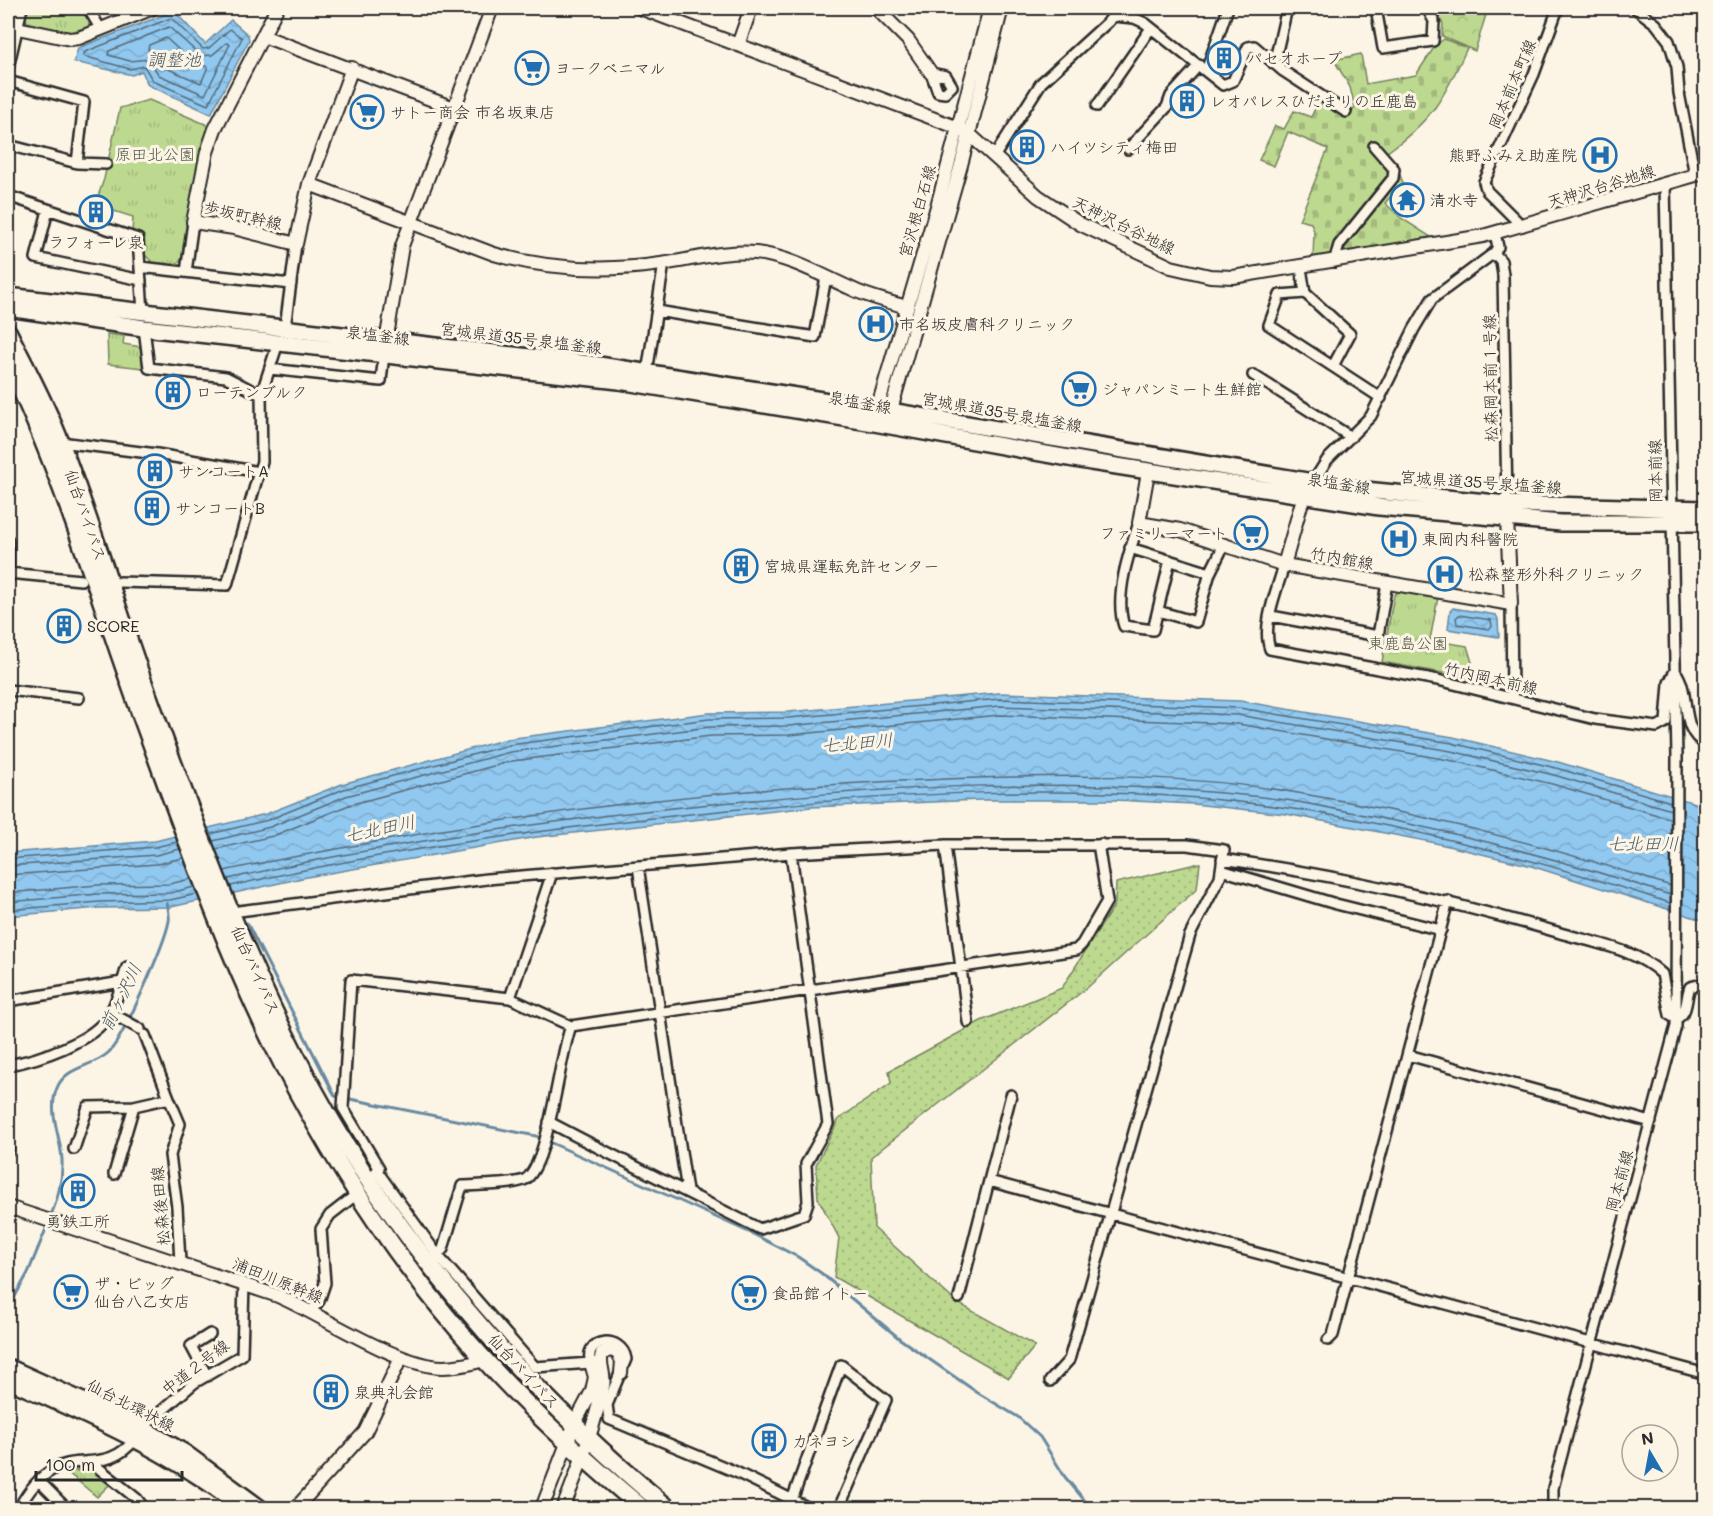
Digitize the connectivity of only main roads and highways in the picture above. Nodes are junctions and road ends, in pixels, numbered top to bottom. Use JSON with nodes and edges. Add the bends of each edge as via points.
{"nodes":[{"id":1,"x":8,"y":296,"type":"edge"},
{"id":2,"x":8,"y":308,"type":"edge"},
{"id":3,"x":8,"y":332,"type":"edge"},
{"id":4,"x":385,"y":347,"type":"junction"},
{"id":5,"x":8,"y":362,"type":"edge"},
{"id":6,"x":882,"y":417,"type":"junction"},
{"id":7,"x":1706,"y":508,"type":"edge"},
{"id":8,"x":1507,"y":512,"type":"junction"},
{"id":9,"x":1672,"y":516,"type":"junction"},
{"id":10,"x":1706,"y":523,"type":"edge"},
{"id":11,"x":149,"y":716,"type":"junction"},
{"id":12,"x":231,"y":919,"type":"junction"},
{"id":13,"x":8,"y":1367,"type":"edge"},
{"id":14,"x":8,"y":1380,"type":"edge"},
{"id":15,"x":139,"y":1433,"type":"junction"},
{"id":16,"x":244,"y":1509,"type":"edge"},
{"id":17,"x":260,"y":1509,"type":"edge"},
{"id":18,"x":642,"y":1509,"type":"edge"},
{"id":19,"x":668,"y":1509,"type":"edge"}],
"edges":[{"from":1,"to":4,"type":"main road","name":"宮城県道35号泉塩釜線","via":[[285,328]]},
{"from":2,"to":4,"type":"main road","name":"泉塩釜線","via":[[278,343]]},
{"from":3,"to":11,"type":"highway","name":"仙台バイパス","via":[[60,442]]},
{"from":4,"to":6,"type":"main road","name":"泉塩釜線"},
{"from":4,"to":6,"type":"main road","name":"宮城県道35号泉塩釜線","via":[[647,373]]},
{"from":5,"to":11,"type":"highway","name":"仙台バイパス"},
{"from":6,"to":8,"type":"main road","name":"宮城県道35号泉塩釜線"},
{"from":6,"to":8,"type":"main road","name":"泉塩釜線","via":[[1148,472],[1304,496],[1402,510]]},
{"from":7,"to":9,"type":"main road","name":"宮城県道35号泉塩釜線"},
{"from":8,"to":9,"type":"main road","name":"宮城県道35号泉塩釜線"},
{"from":9,"to":10,"type":"main road"},
{"from":11,"to":12,"type":"highway","name":"仙台バイパス"},
{"from":12,"to":18,"type":"highway","name":"仙台バイパス","via":[[284,1065],[357,1194],[431,1297],[484,1360],[567,1443]]},
{"from":12,"to":19,"type":"highway","name":"仙台バイパス","via":[[296,1057],[464,1308],[588,1438]]},
{"from":13,"to":15,"type":"main road","name":"仙台北環状線"},
{"from":14,"to":15,"type":"main road","name":"仙台北環状線"},
{"from":15,"to":16,"type":"main road","name":"仙台北環状線"},
{"from":15,"to":17,"type":"main road","name":"仙台北環状線","via":[[185,1453]]}]}
